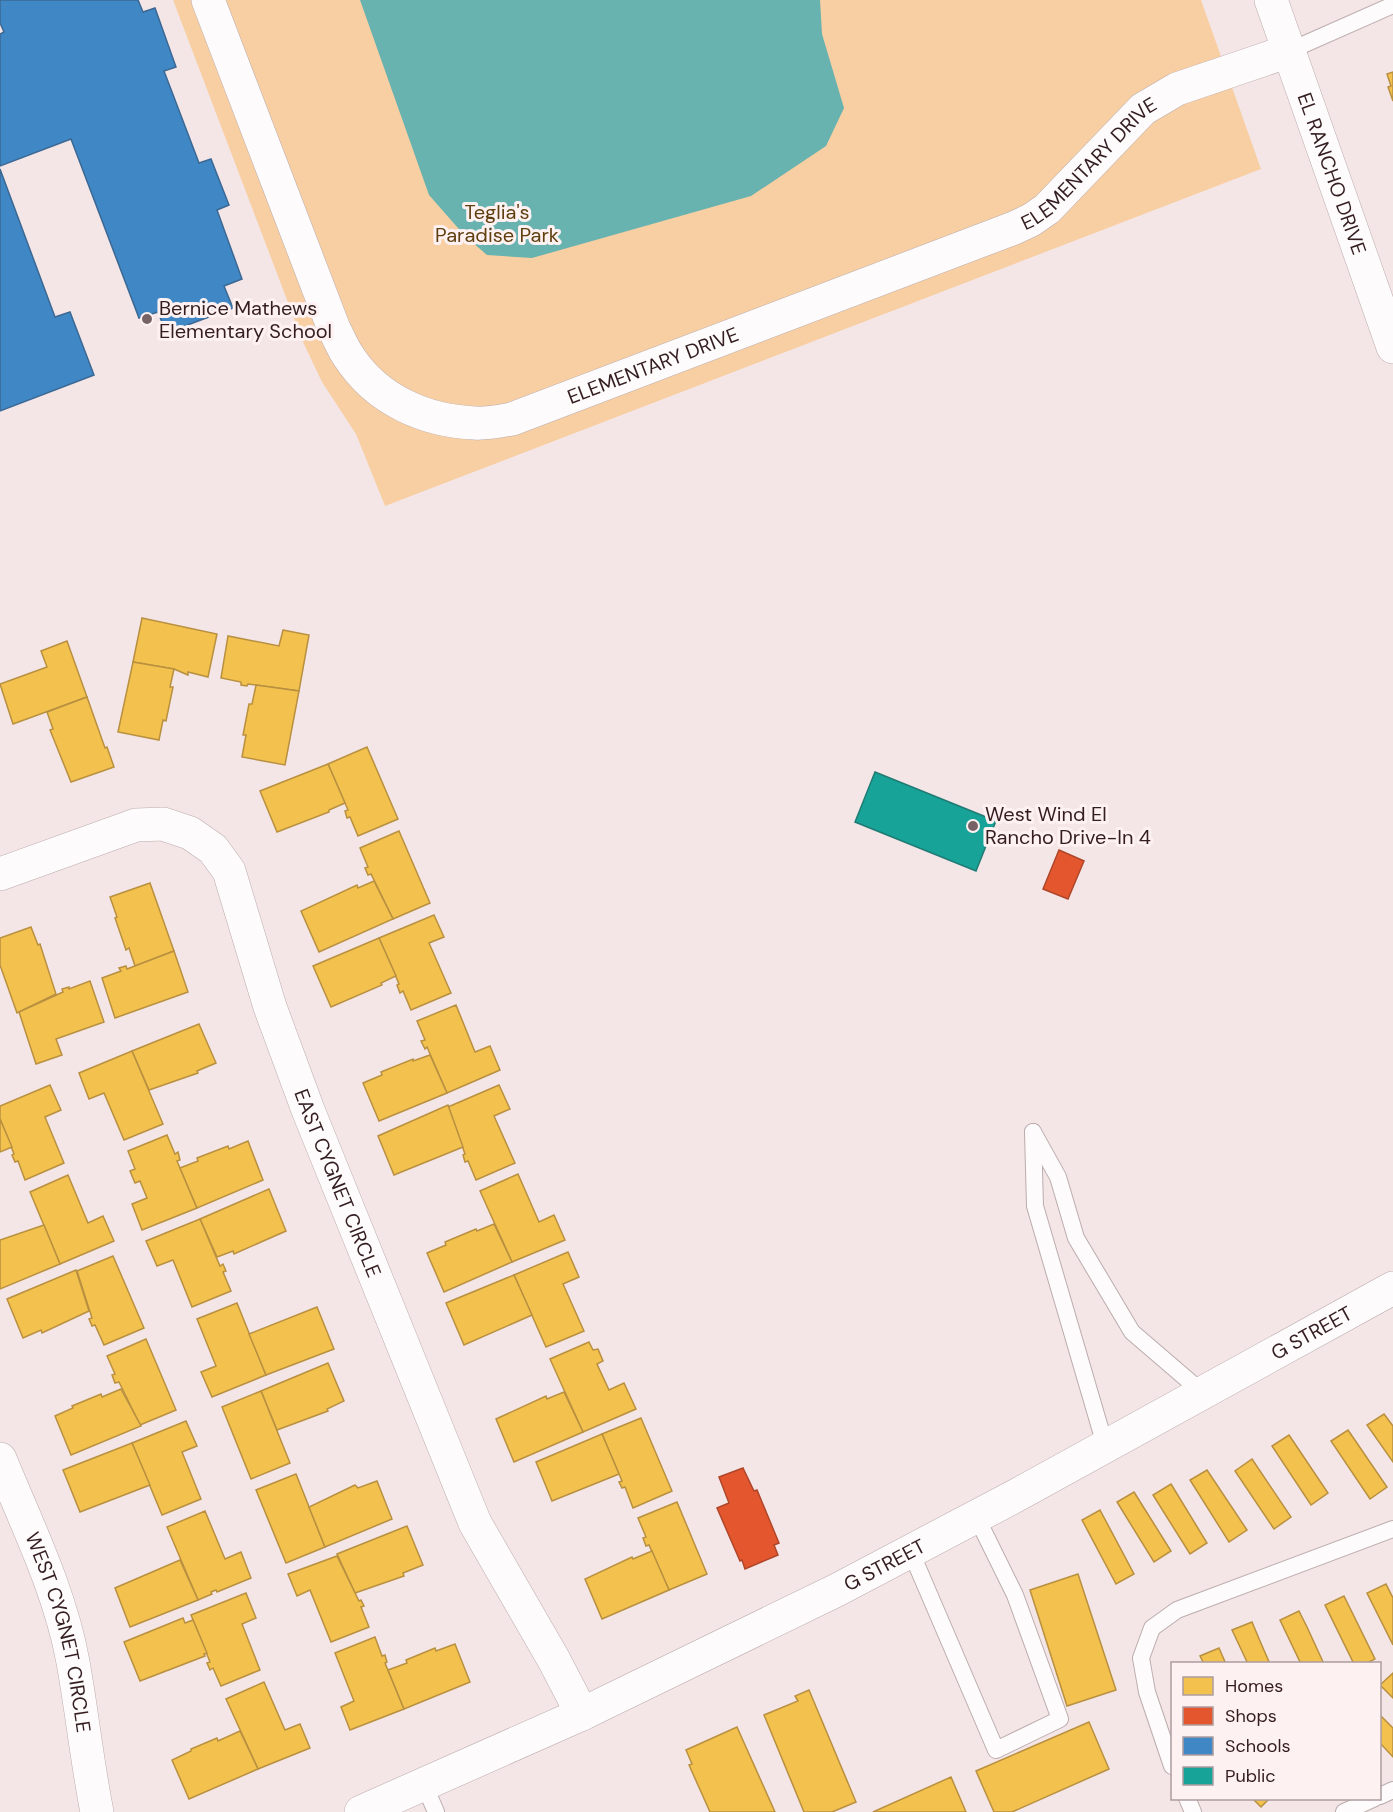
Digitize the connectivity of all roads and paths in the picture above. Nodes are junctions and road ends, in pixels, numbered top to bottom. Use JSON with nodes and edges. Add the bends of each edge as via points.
{"nodes":[{"id":1,"x":208,"y":0,"type":"edge"},
{"id":2,"x":1271,"y":0,"type":"edge"},
{"id":3,"x":1393,"y":5,"type":"edge"},
{"id":4,"x":1290,"y":51,"type":"junction"},
{"id":5,"x":1393,"y":347,"type":"edge"},
{"id":6,"x":0,"y":874,"type":"edge"},
{"id":7,"x":1393,"y":1288,"type":"edge"},
{"id":8,"x":1203,"y":1394,"type":"junction"},
{"id":9,"x":1105,"y":1445,"type":"junction"},
{"id":10,"x":0,"y":1459,"type":"edge"},
{"id":11,"x":976,"y":1516,"type":"junction"},
{"id":12,"x":1393,"y":1529,"type":"edge"},
{"id":13,"x":911,"y":1552,"type":"junction"},
{"id":14,"x":582,"y":1714,"type":"junction"},
{"id":15,"x":1171,"y":1760,"type":"edge"},
{"id":16,"x":430,"y":1798,"type":"edge"},
{"id":17,"x":1371,"y":1800,"type":"edge"},
{"id":18,"x":97,"y":1812,"type":"edge"},
{"id":19,"x":361,"y":1812,"type":"edge"},
{"id":20,"x":1344,"y":1812,"type":"edge"}],
"edges":[{"from":1,"to":4,"type":"street","name":"ELEMENTARY DRIVE","via":[[334,329],[349,358],[375,387],[408,409],[437,419],[477,424],[512,419],[1023,224],[1047,209],[1143,109],[1177,89]]},
{"from":2,"to":4,"type":"street","name":"EL RANCHO DRIVE"},
{"from":3,"to":4,"type":"lane"},
{"from":4,"to":5,"type":"street","name":"EL RANCHO DRIVE"},
{"from":6,"to":14,"type":"street","name":"EAST CYGNET CIRCLE","via":[[136,825],[163,824],[190,833],[213,849],[229,871],[293,1069],[475,1523]]},
{"from":7,"to":8,"type":"street","name":"G STREET"},
{"from":8,"to":9,"type":"street","name":"G STREET"},
{"from":8,"to":9,"type":"lane","via":[[1132,1332],[1076,1238],[1058,1177],[1033,1132],[1035,1206]]},
{"from":9,"to":11,"type":"street","name":"G STREET"},
{"from":10,"to":18,"type":"street","name":"WEST CYGNET CIRCLE","via":[[56,1598],[73,1661]]},
{"from":11,"to":13,"type":"street","name":"G STREET"},
{"from":11,"to":13,"type":"lane","via":[[1016,1594],[1060,1719],[996,1750]]},
{"from":12,"to":15,"type":"lane","via":[[1177,1610],[1152,1628],[1142,1658],[1143,1670]]},
{"from":13,"to":14,"type":"street","name":"G STREET"},
{"from":14,"to":16,"type":"street","name":"G STREET"},
{"from":16,"to":19,"type":"street","name":"G STREET"},
{"from":17,"to":20,"type":"lane"}]}
